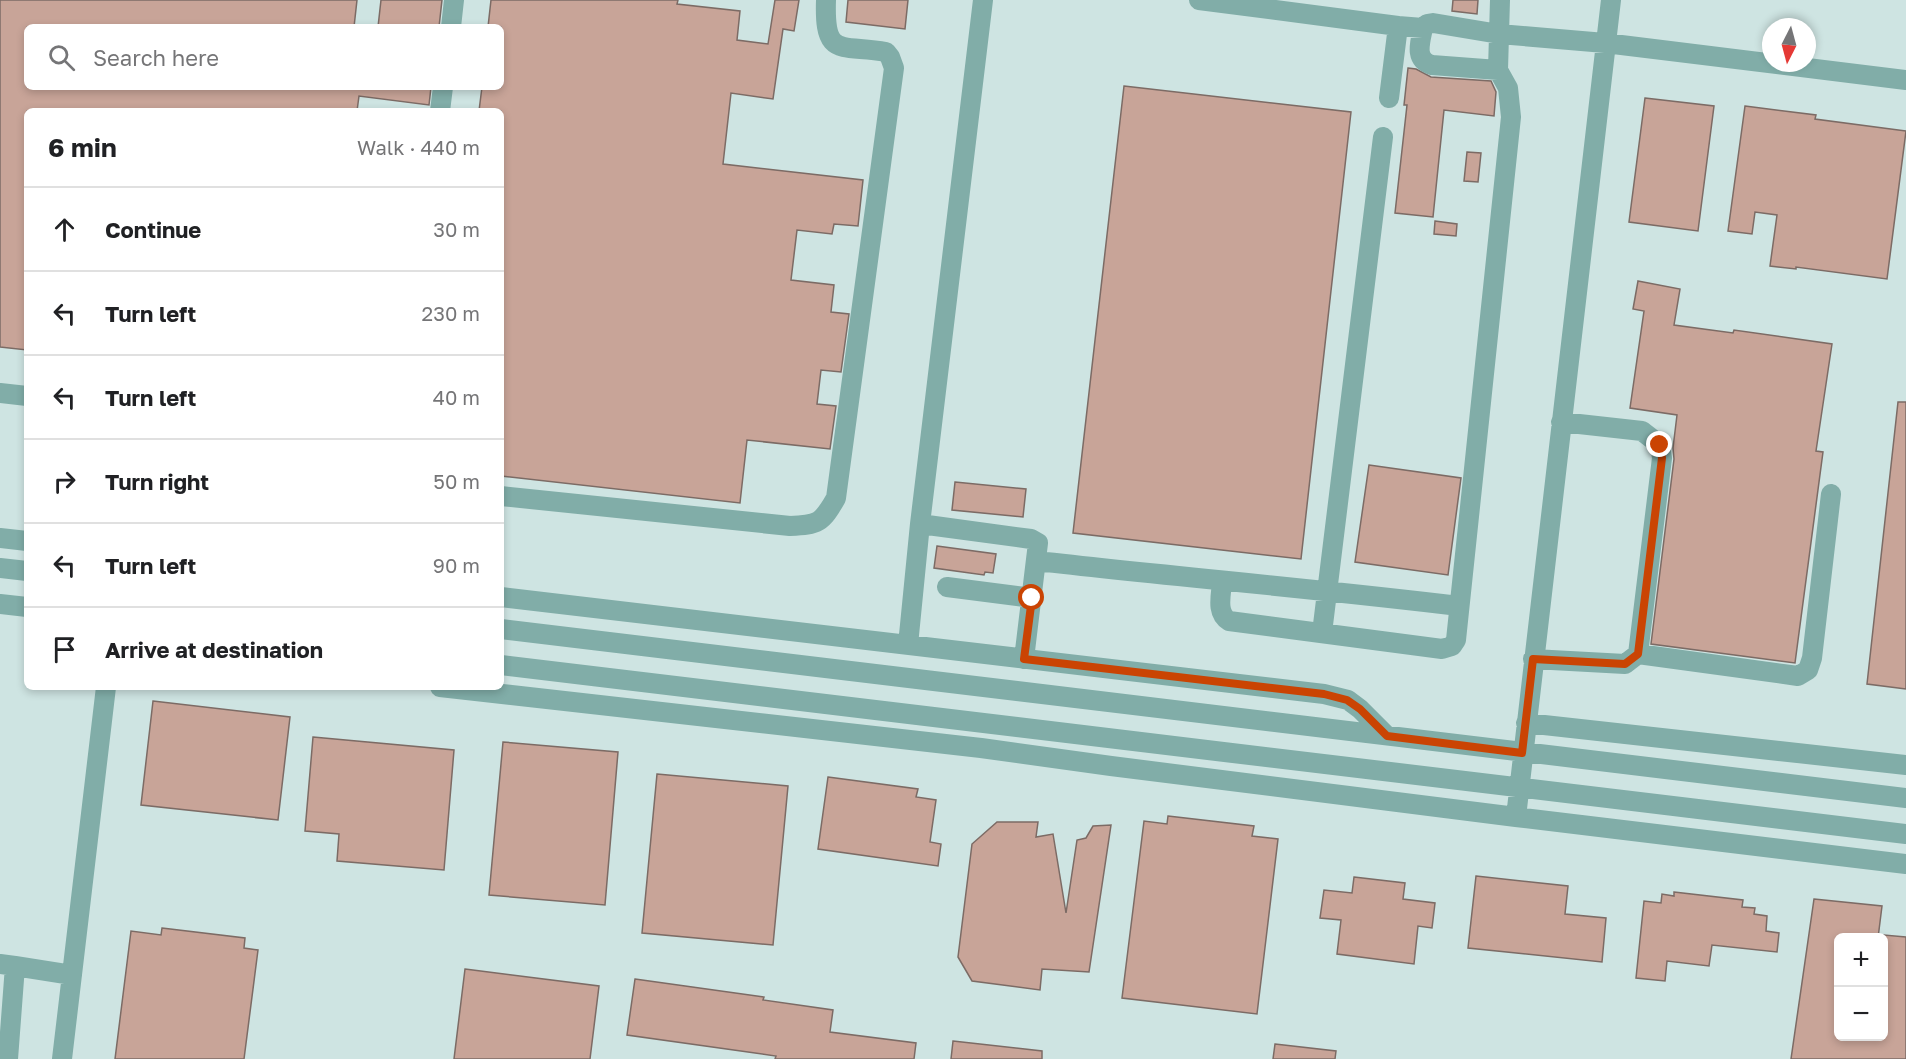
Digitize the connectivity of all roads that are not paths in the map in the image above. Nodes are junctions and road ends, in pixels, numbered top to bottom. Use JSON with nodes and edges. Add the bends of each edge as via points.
{"nodes":[{"id":1,"x":454,"y":0,"type":"edge"},
{"id":2,"x":826,"y":0,"type":"edge"},
{"id":3,"x":983,"y":0,"type":"edge"},
{"id":4,"x":1199,"y":0,"type":"edge"},
{"id":5,"x":1500,"y":0,"type":"edge"},
{"id":6,"x":1611,"y":0,"type":"edge"},
{"id":7,"x":451,"y":24,"type":"edge"},
{"id":8,"x":1398,"y":26,"type":"junction"},
{"id":9,"x":1422,"y":28,"type":"junction"},
{"id":10,"x":1499,"y":34,"type":"junction"},
{"id":11,"x":1605,"y":43,"type":"junction"},
{"id":12,"x":1498,"y":70,"type":"junction"},
{"id":13,"x":1906,"y":80,"type":"edge"},
{"id":14,"x":443,"y":90,"type":"edge"},
{"id":15,"x":1389,"y":99,"type":"dead end"},
{"id":16,"x":440,"y":108,"type":"edge"},
{"id":17,"x":1383,"y":137,"type":"dead end"},
{"id":18,"x":0,"y":393,"type":"edge"},
{"id":19,"x":24,"y":396,"type":"edge"},
{"id":20,"x":1561,"y":422,"type":"junction"},
{"id":21,"x":1831,"y":494,"type":"dead end"},
{"id":22,"x":504,"y":496,"type":"edge"},
{"id":23,"x":920,"y":524,"type":"junction"},
{"id":24,"x":0,"y":538,"type":"edge"},
{"id":25,"x":24,"y":541,"type":"edge"},
{"id":26,"x":1037,"y":561,"type":"junction"},
{"id":27,"x":0,"y":568,"type":"edge"},
{"id":28,"x":24,"y":572,"type":"edge"},
{"id":29,"x":1222,"y":582,"type":"junction"},
{"id":30,"x":947,"y":587,"type":"dead end"},
{"id":31,"x":1327,"y":590,"type":"junction"},
{"id":32,"x":504,"y":597,"type":"edge"},
{"id":33,"x":1032,"y":598,"type":"junction"},
{"id":34,"x":0,"y":604,"type":"edge"},
{"id":35,"x":1459,"y":606,"type":"junction"},
{"id":36,"x":24,"y":607,"type":"edge"},
{"id":37,"x":504,"y":629,"type":"edge"},
{"id":38,"x":1322,"y":633,"type":"junction"},
{"id":39,"x":908,"y":645,"type":"junction"},
{"id":40,"x":1638,"y":654,"type":"junction"},
{"id":41,"x":1024,"y":659,"type":"junction"},
{"id":42,"x":1533,"y":659,"type":"junction"},
{"id":43,"x":504,"y":664,"type":"edge"},
{"id":44,"x":106,"y":690,"type":"edge"},
{"id":45,"x":468,"y":690,"type":"edge"},
{"id":46,"x":1526,"y":723,"type":"junction"},
{"id":47,"x":1387,"y":736,"type":"junction"},
{"id":48,"x":1522,"y":753,"type":"junction"},
{"id":49,"x":1906,"y":765,"type":"edge"},
{"id":50,"x":1518,"y":788,"type":"junction"},
{"id":51,"x":1906,"y":798,"type":"edge"},
{"id":52,"x":1516,"y":817,"type":"junction"},
{"id":53,"x":1906,"y":834,"type":"edge"},
{"id":54,"x":1906,"y":864,"type":"edge"},
{"id":55,"x":8,"y":965,"type":"edge"},
{"id":56,"x":72,"y":975,"type":"junction"},
{"id":57,"x":8,"y":1059,"type":"edge"},
{"id":58,"x":62,"y":1059,"type":"edge"}],
"edges":[{"from":1,"to":7,"type":"street"},
{"from":2,"to":22,"type":"street","via":[[827,32],[832,40],[844,47],[886,52],[894,68],[836,498],[826,515],[812,525],[790,526]]},
{"from":3,"to":23,"type":"street"},
{"from":4,"to":8,"type":"street"},
{"from":5,"to":10,"type":"street"},
{"from":6,"to":11,"type":"street"},
{"from":8,"to":9,"type":"street"},
{"from":8,"to":15,"type":"street"},
{"from":9,"to":10,"type":"street","via":[[1433,23]]},
{"from":9,"to":12,"type":"street","via":[[1419,51],[1425,63]]},
{"from":10,"to":11,"type":"street"},
{"from":10,"to":12,"type":"street"},
{"from":11,"to":13,"type":"street"},
{"from":11,"to":20,"type":"street"},
{"from":12,"to":35,"type":"street","via":[[1508,88],[1511,117]]},
{"from":14,"to":16,"type":"street"},
{"from":17,"to":31,"type":"street"},
{"from":18,"to":19,"type":"street"},
{"from":20,"to":40,"type":"street","via":[[1642,431],[1660,445],[1662,458]]},
{"from":20,"to":42,"type":"street"},
{"from":21,"to":40,"type":"street","via":[[1808,670],[1798,676]]},
{"from":23,"to":26,"type":"street","via":[[1031,539],[1038,543]]},
{"from":23,"to":39,"type":"street"},
{"from":24,"to":25,"type":"street"},
{"from":26,"to":29,"type":"street"},
{"from":26,"to":33,"type":"street"},
{"from":27,"to":28,"type":"street"},
{"from":29,"to":31,"type":"street"},
{"from":29,"to":38,"type":"street","via":[[1220,610],[1229,621]]},
{"from":30,"to":33,"type":"street"},
{"from":31,"to":35,"type":"street"},
{"from":31,"to":38,"type":"street"},
{"from":32,"to":39,"type":"street"},
{"from":33,"to":41,"type":"street"},
{"from":34,"to":36,"type":"street"},
{"from":35,"to":38,"type":"street","via":[[1456,640],[1442,649]]},
{"from":37,"to":47,"type":"street"},
{"from":39,"to":41,"type":"street"},
{"from":40,"to":42,"type":"street","via":[[1625,664]]},
{"from":41,"to":47,"type":"street","via":[[1324,694],[1347,700]]},
{"from":42,"to":46,"type":"street"},
{"from":43,"to":50,"type":"street"},
{"from":44,"to":56,"type":"street"},
{"from":45,"to":52,"type":"street","via":[[981,748]]},
{"from":46,"to":48,"type":"street"},
{"from":46,"to":49,"type":"street"},
{"from":47,"to":48,"type":"street"},
{"from":48,"to":50,"type":"street"},
{"from":48,"to":51,"type":"street"},
{"from":50,"to":52,"type":"street"},
{"from":50,"to":53,"type":"street"},
{"from":52,"to":54,"type":"street"},
{"from":55,"to":56,"type":"street"},
{"from":55,"to":57,"type":"street"},
{"from":56,"to":58,"type":"street"}]}
